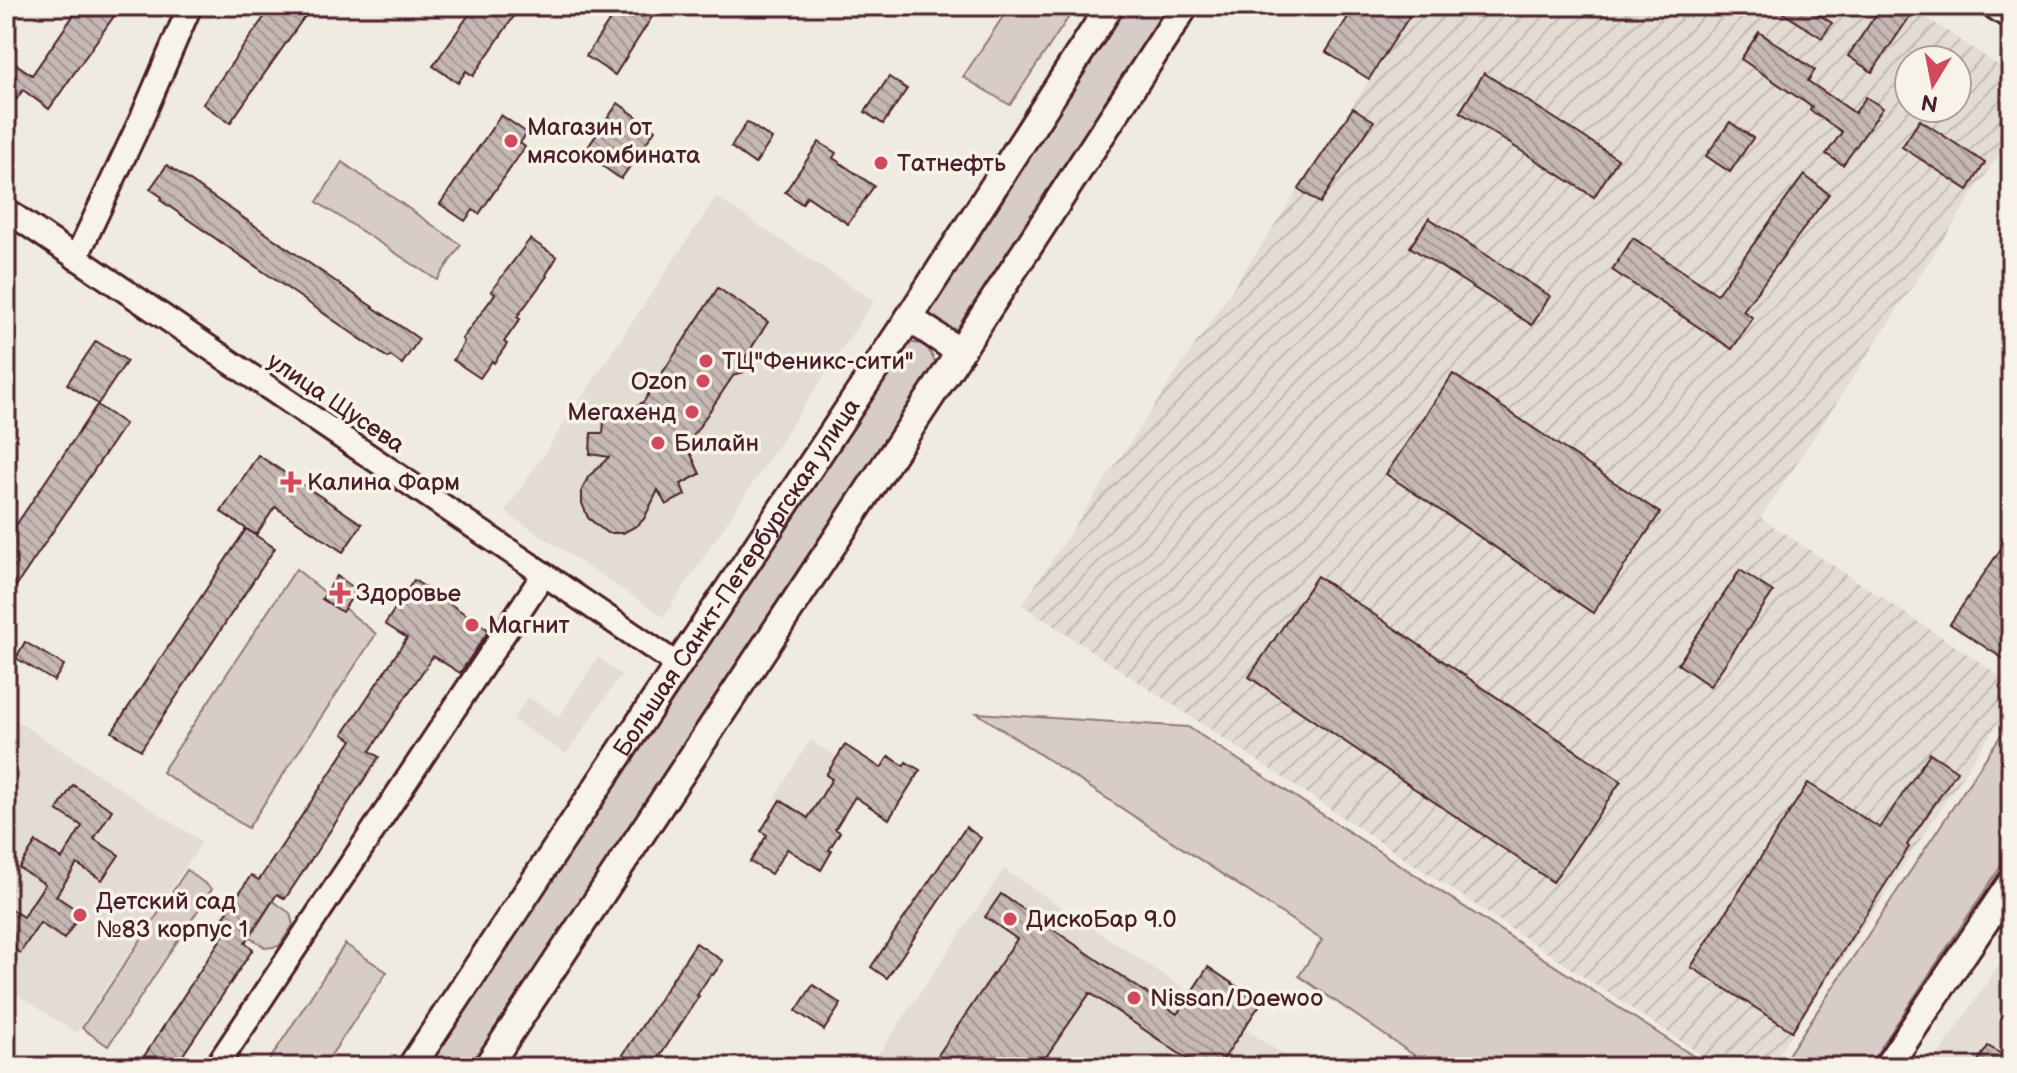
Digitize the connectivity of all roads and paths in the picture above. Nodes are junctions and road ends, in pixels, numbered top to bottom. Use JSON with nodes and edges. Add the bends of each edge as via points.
{"nodes":[{"id":1,"x":190,"y":6,"type":"edge"},
{"id":2,"x":1110,"y":6,"type":"edge"},
{"id":3,"x":1185,"y":6,"type":"edge"},
{"id":4,"x":1992,"y":6,"type":"edge"},
{"id":5,"x":2011,"y":18,"type":"edge"},
{"id":6,"x":6,"y":210,"type":"edge"},
{"id":7,"x":76,"y":258,"type":"junction"},
{"id":8,"x":909,"y":318,"type":"junction"},
{"id":9,"x":960,"y":352,"type":"junction"},
{"id":10,"x":543,"y":575,"type":"junction"},
{"id":11,"x":678,"y":665,"type":"junction"},
{"id":12,"x":2011,"y":883,"type":"edge"},
{"id":13,"x":216,"y":1067,"type":"edge"},
{"id":14,"x":411,"y":1067,"type":"edge"},
{"id":15,"x":487,"y":1067,"type":"edge"},
{"id":16,"x":1887,"y":1067,"type":"edge"}],
"edges":[{"from":1,"to":7,"type":"street"},
{"from":2,"to":8,"type":"main road","name":"Большая Санкт-Петербургская улица"},
{"from":3,"to":9,"type":"main road"},
{"from":4,"to":5,"type":"street"},
{"from":6,"to":7,"type":"street","name":"улица Щусева"},
{"from":7,"to":10,"type":"street","name":"улица Щусева"},
{"from":8,"to":9,"type":"main road"},
{"from":8,"to":11,"type":"main road","name":"Большая Санкт-Петербургская улица"},
{"from":9,"to":15,"type":"main road"},
{"from":10,"to":11,"type":"street","name":"улица Щусева"},
{"from":10,"to":13,"type":"street"},
{"from":11,"to":14,"type":"main road","name":"Большая Санкт-Петербургская улица"},
{"from":12,"to":16,"type":"main road"}]}
